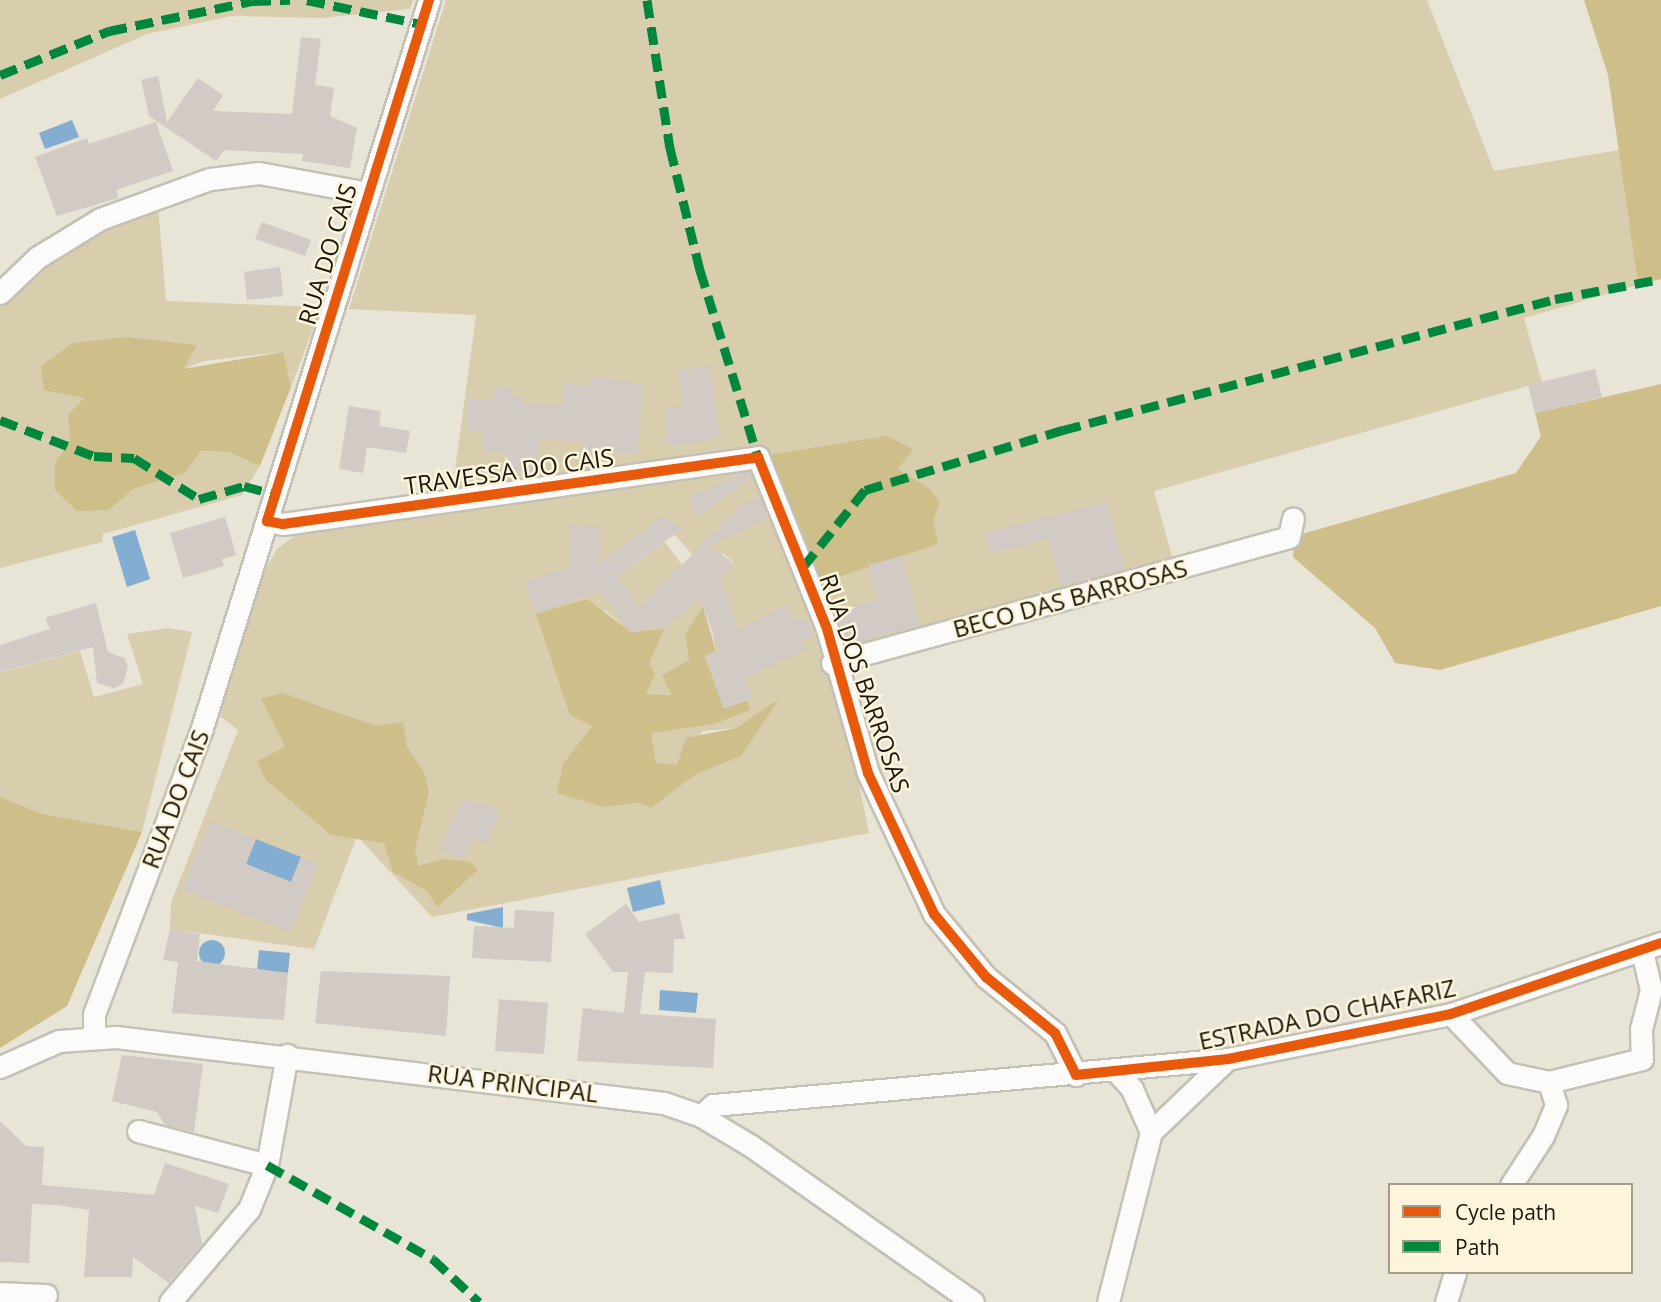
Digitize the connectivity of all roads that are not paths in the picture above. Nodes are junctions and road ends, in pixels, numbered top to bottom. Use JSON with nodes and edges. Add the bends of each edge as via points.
{"nodes":[{"id":1,"x":429,"y":0,"type":"edge"},
{"id":2,"x":368,"y":194,"type":"junction"},
{"id":3,"x":0,"y":293,"type":"edge"},
{"id":4,"x":758,"y":457,"type":"joint"},
{"id":5,"x":1293,"y":518,"type":"dead end"},
{"id":6,"x":267,"y":521,"type":"junction"},
{"id":7,"x":832,"y":663,"type":"junction"},
{"id":8,"x":1652,"y":948,"type":"edge"},
{"id":9,"x":1451,"y":1014,"type":"junction"},
{"id":10,"x":94,"y":1035,"type":"junction"},
{"id":11,"x":287,"y":1055,"type":"junction"},
{"id":12,"x":1227,"y":1059,"type":"junction"},
{"id":13,"x":0,"y":1067,"type":"edge"},
{"id":14,"x":1116,"y":1072,"type":"junction"},
{"id":15,"x":1076,"y":1075,"type":"junction"},
{"id":16,"x":1549,"y":1082,"type":"junction"},
{"id":17,"x":701,"y":1116,"type":"junction"},
{"id":18,"x":138,"y":1131,"type":"dead end"},
{"id":19,"x":1151,"y":1132,"type":"junction"},
{"id":20,"x":267,"y":1165,"type":"junction"},
{"id":21,"x":1512,"y":1183,"type":"edge"},
{"id":22,"x":1454,"y":1274,"type":"edge"},
{"id":23,"x":0,"y":1293,"type":"edge"},
{"id":24,"x":46,"y":1295,"type":"dead end"},
{"id":25,"x":170,"y":1302,"type":"edge"},
{"id":26,"x":973,"y":1302,"type":"edge"},
{"id":27,"x":1108,"y":1302,"type":"edge"},
{"id":28,"x":1446,"y":1302,"type":"edge"}],
"edges":[{"from":1,"to":2,"type":"street","name":"RUA DO CAIS"},
{"from":2,"to":3,"type":"street","via":[[259,173],[210,179],[100,219],[38,257]]},
{"from":2,"to":6,"type":"street","name":"RUA DO CAIS"},
{"from":4,"to":6,"type":"street","name":"TRAVESSA DO CAIS","via":[[283,524]]},
{"from":4,"to":7,"type":"street","name":"RUA DOS BARROSAS","via":[[827,629]]},
{"from":5,"to":7,"type":"street","name":"BECO DAS BARROSAS","via":[[1289,537]]},
{"from":6,"to":10,"type":"street","name":"RUA DO CAIS","via":[[202,728],[94,1014]]},
{"from":7,"to":15,"type":"street","name":"RUA DOS BARROSAS","via":[[868,773],[934,914],[986,977],[1055,1033]]},
{"from":8,"to":9,"type":"street","name":"ESTRADA DO CHAFARIZ"},
{"from":8,"to":16,"type":"street","via":[[1651,990],[1641,1029],[1642,1059]]},
{"from":9,"to":12,"type":"street","name":"ESTRADA DO CHAFARIZ"},
{"from":9,"to":16,"type":"street","via":[[1507,1073]]},
{"from":10,"to":11,"type":"street","name":"RUA PRINCIPAL"},
{"from":10,"to":13,"type":"street","name":"RUA PRINCIPAL","via":[[59,1041]]},
{"from":11,"to":17,"type":"street","name":"RUA PRINCIPAL","via":[[626,1097]]},
{"from":11,"to":20,"type":"street"},
{"from":12,"to":14,"type":"street","name":"ESTRADA DO CHAFARIZ"},
{"from":12,"to":19,"type":"street"},
{"from":14,"to":15,"type":"street","name":"ESTRADA DO CHAFARIZ"},
{"from":14,"to":19,"type":"street","via":[[1132,1089]]},
{"from":15,"to":17,"type":"street","name":"ESTRADA DO CHAFARIZ","via":[[713,1104]]},
{"from":16,"to":21,"type":"street","via":[[1556,1105],[1544,1136]]},
{"from":17,"to":26,"type":"street","name":"RUA PRINCIPAL"},
{"from":18,"to":20,"type":"street"},
{"from":19,"to":27,"type":"street"},
{"from":20,"to":25,"type":"street","via":[[249,1209]]},
{"from":22,"to":28,"type":"street"},
{"from":23,"to":24,"type":"street"}]}
